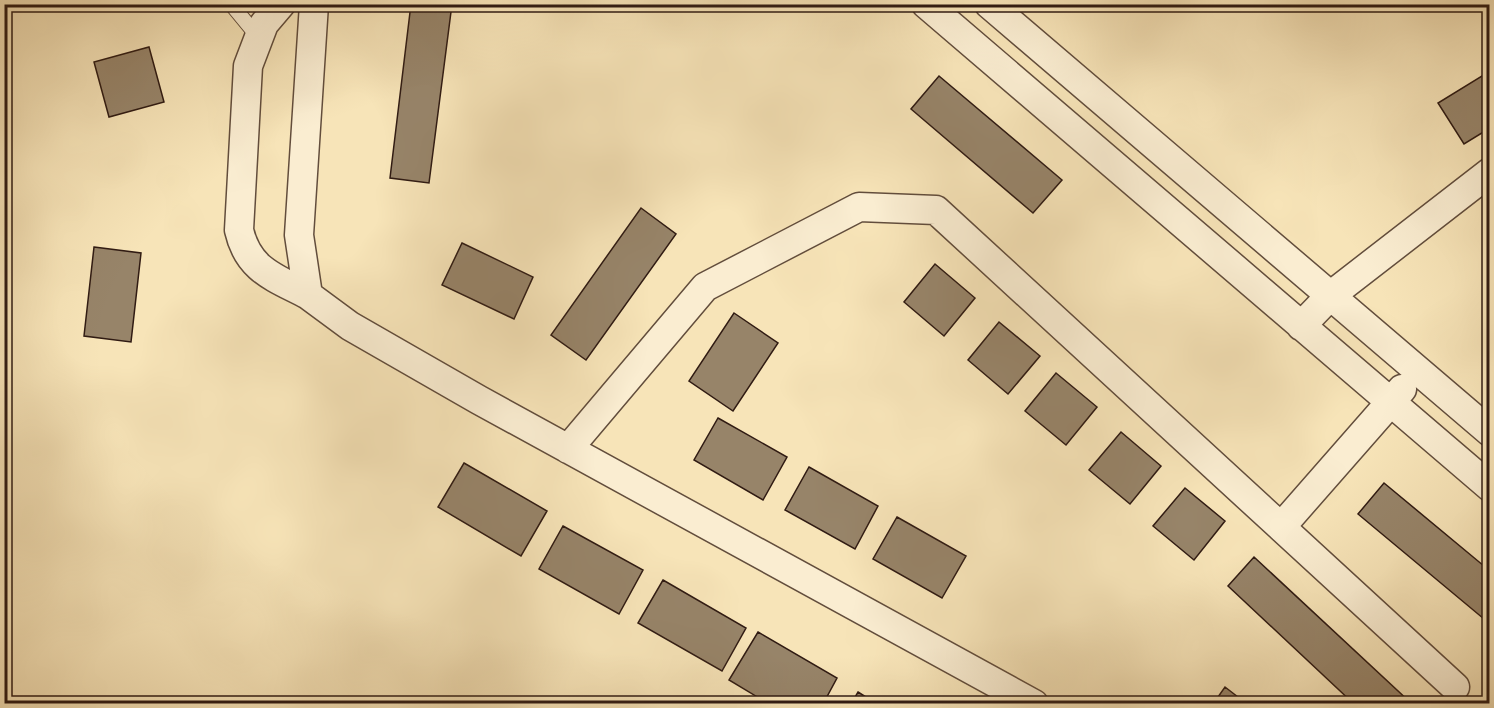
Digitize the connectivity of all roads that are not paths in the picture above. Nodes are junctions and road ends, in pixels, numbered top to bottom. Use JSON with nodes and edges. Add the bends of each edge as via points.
{"nodes":[{"id":1,"x":231,"y":4,"type":"edge"},
{"id":2,"x":281,"y":4,"type":"edge"},
{"id":3,"x":314,"y":4,"type":"edge"},
{"id":4,"x":926,"y":4,"type":"edge"},
{"id":5,"x":989,"y":4,"type":"edge"},
{"id":6,"x":259,"y":38,"type":"junction"},
{"id":7,"x":1490,"y":172,"type":"edge"},
{"id":8,"x":308,"y":295,"type":"junction"},
{"id":9,"x":1330,"y":296,"type":"junction"},
{"id":10,"x":1301,"y":326,"type":"junction"},
{"id":11,"x":1418,"y":371,"type":"junction"},
{"id":12,"x":1391,"y":402,"type":"junction"},
{"id":13,"x":1490,"y":432,"type":"edge"},
{"id":14,"x":568,"y":449,"type":"junction"},
{"id":15,"x":1490,"y":487,"type":"edge"},
{"id":16,"x":1281,"y":527,"type":"junction"},
{"id":17,"x":1455,"y":687,"type":"dead end"},
{"id":18,"x":1034,"y":704,"type":"edge"}],
"edges":[{"from":1,"to":6,"type":"lane"},
{"from":2,"to":6,"type":"street","via":[[264,24]]},
{"from":3,"to":8,"type":"street","via":[[299,235]]},
{"from":4,"to":10,"type":"street"},
{"from":5,"to":9,"type":"street"},
{"from":6,"to":8,"type":"street","via":[[248,66],[239,230],[243,248],[256,267]]},
{"from":7,"to":9,"type":"street"},
{"from":8,"to":14,"type":"street","via":[[350,326]]},
{"from":9,"to":10,"type":"street"},
{"from":9,"to":11,"type":"street"},
{"from":10,"to":12,"type":"street"},
{"from":11,"to":12,"type":"street"},
{"from":11,"to":13,"type":"street"},
{"from":12,"to":15,"type":"street"},
{"from":12,"to":16,"type":"street"},
{"from":14,"to":16,"type":"street","via":[[705,287],[859,207],[936,210]]},
{"from":14,"to":18,"type":"street"},
{"from":16,"to":17,"type":"street"}]}
